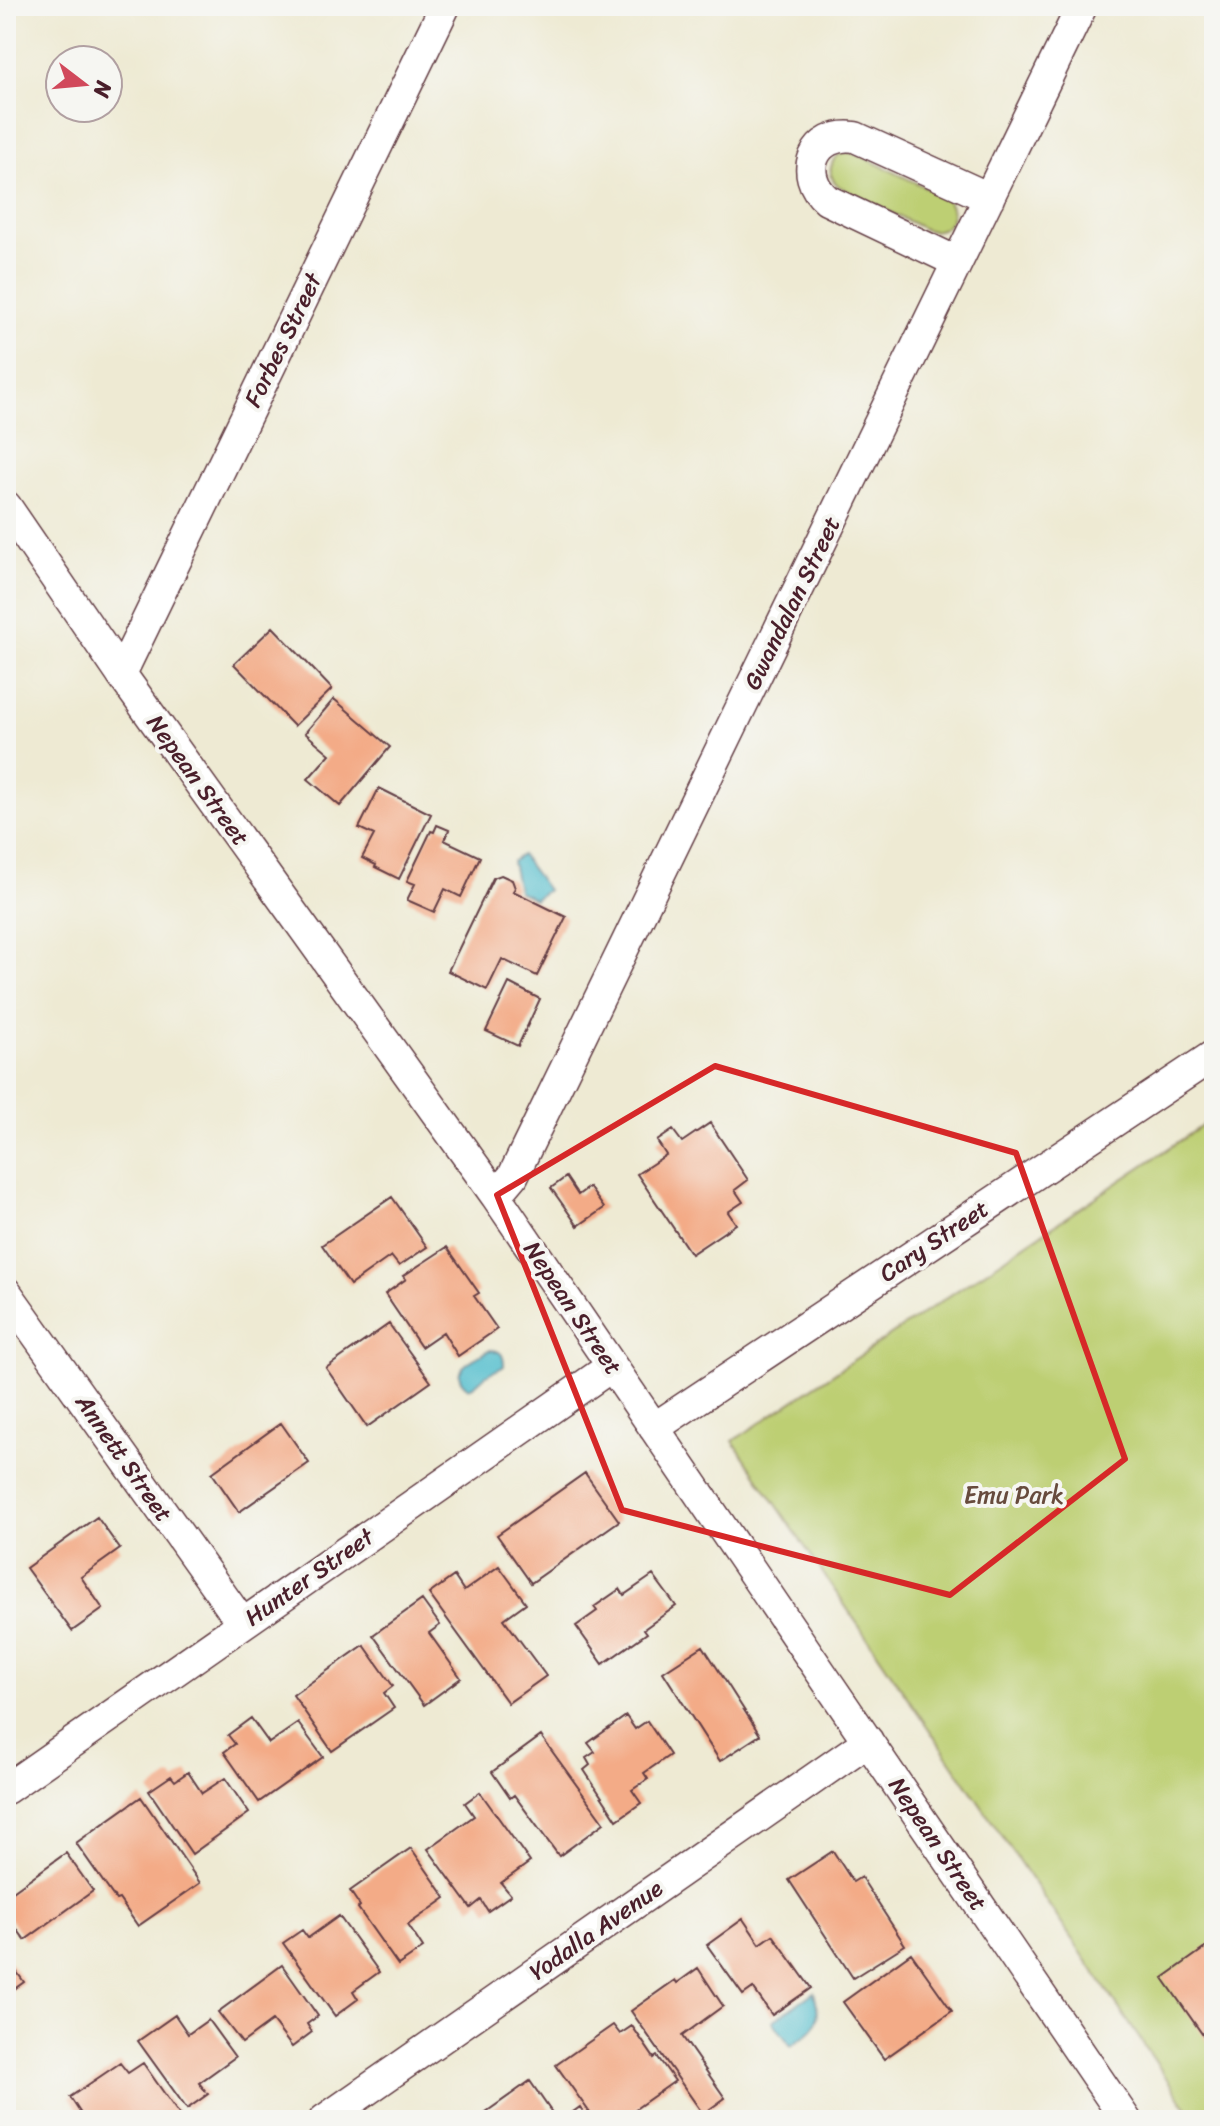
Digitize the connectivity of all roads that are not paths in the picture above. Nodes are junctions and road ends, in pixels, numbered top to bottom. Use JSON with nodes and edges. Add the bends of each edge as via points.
{"nodes":[{"id":1,"x":445,"y":6,"type":"edge"},
{"id":2,"x":1082,"y":6,"type":"edge"},
{"id":3,"x":989,"y":198,"type":"junction"},
{"id":4,"x":957,"y":262,"type":"junction"},
{"id":5,"x":6,"y":506,"type":"edge"},
{"id":6,"x":121,"y":674,"type":"junction"},
{"id":7,"x":1214,"y":1055,"type":"edge"},
{"id":8,"x":496,"y":1196,"type":"junction"},
{"id":9,"x":6,"y":1292,"type":"edge"},
{"id":10,"x":612,"y":1366,"type":"junction"},
{"id":11,"x":654,"y":1428,"type":"junction"},
{"id":12,"x":242,"y":1623,"type":"junction"},
{"id":13,"x":868,"y":1741,"type":"junction"},
{"id":14,"x":6,"y":1789,"type":"edge"},
{"id":15,"x":324,"y":2120,"type":"edge"},
{"id":16,"x":1126,"y":2120,"type":"edge"}],
"edges":[{"from":1,"to":6,"type":"street","name":"Forbes Street"},
{"from":2,"to":3,"type":"street","name":"Gwandalan Street"},
{"from":3,"to":4,"type":"street","name":"Gwandalan Street"},
{"from":3,"to":4,"type":"street","via":[[855,137],[831,139],[814,156],[812,181],[827,200]]},
{"from":4,"to":8,"type":"street","name":"Gwandalan Street","via":[[513,1176]]},
{"from":5,"to":6,"type":"street","name":"Nepean Street"},
{"from":6,"to":8,"type":"street","name":"Nepean Street"},
{"from":7,"to":11,"type":"street","name":"Cary Street"},
{"from":8,"to":10,"type":"street","name":"Nepean Street"},
{"from":9,"to":12,"type":"street","name":"Annett Street"},
{"from":10,"to":11,"type":"street","name":"Nepean Street"},
{"from":10,"to":12,"type":"street","name":"Hunter Street"},
{"from":11,"to":13,"type":"street","name":"Nepean Street"},
{"from":12,"to":14,"type":"street","name":"Hunter Street"},
{"from":13,"to":15,"type":"street","name":"Yodalla Avenue"},
{"from":13,"to":16,"type":"street","name":"Nepean Street"}]}
